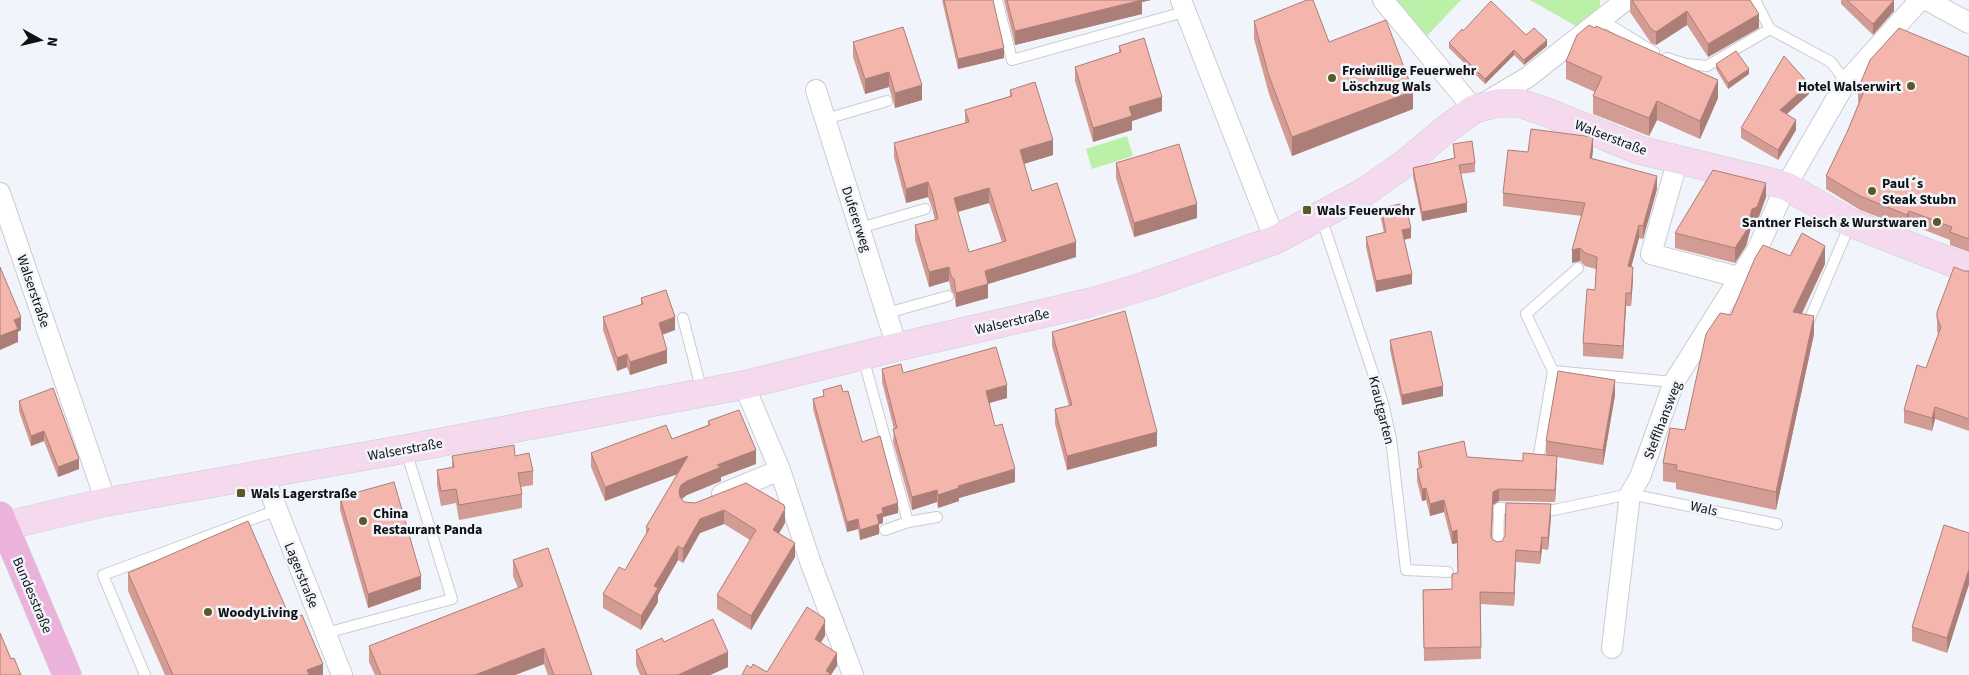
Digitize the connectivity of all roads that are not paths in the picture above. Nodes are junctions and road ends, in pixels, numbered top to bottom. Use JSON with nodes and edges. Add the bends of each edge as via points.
{"nodes":[{"id":1,"x":997,"y":0,"type":"edge"},
{"id":2,"x":1383,"y":0,"type":"edge"},
{"id":3,"x":1626,"y":0,"type":"edge"},
{"id":4,"x":1755,"y":0,"type":"edge"},
{"id":5,"x":1920,"y":0,"type":"edge"},
{"id":6,"x":1927,"y":0,"type":"edge"},
{"id":7,"x":1183,"y":6,"type":"edge"},
{"id":8,"x":1600,"y":19,"type":"junction"},
{"id":9,"x":1969,"y":23,"type":"edge"},
{"id":10,"x":1770,"y":29,"type":"junction"},
{"id":11,"x":1846,"y":82,"type":"junction"},
{"id":12,"x":816,"y":90,"type":"dead end"},
{"id":13,"x":887,"y":100,"type":"dead end"},
{"id":14,"x":1474,"y":109,"type":"junction"},
{"id":15,"x":826,"y":119,"type":"junction"},
{"id":16,"x":1678,"y":159,"type":"junction"},
{"id":17,"x":1786,"y":186,"type":"junction"},
{"id":18,"x":0,"y":193,"type":"edge"},
{"id":19,"x":925,"y":209,"type":"dead end"},
{"id":20,"x":1321,"y":216,"type":"junction"},
{"id":21,"x":1851,"y":223,"type":"junction"},
{"id":22,"x":860,"y":228,"type":"junction"},
{"id":23,"x":1275,"y":240,"type":"junction"},
{"id":24,"x":1578,"y":268,"type":"dead end"},
{"id":25,"x":1969,"y":268,"type":"edge"},
{"id":26,"x":1738,"y":277,"type":"junction"},
{"id":27,"x":948,"y":296,"type":"dead end"},
{"id":28,"x":887,"y":313,"type":"junction"},
{"id":29,"x":683,"y":318,"type":"dead end"},
{"id":30,"x":1808,"y":323,"type":"edge"},
{"id":31,"x":898,"y":347,"type":"junction"},
{"id":32,"x":862,"y":356,"type":"junction"},
{"id":33,"x":1552,"y":371,"type":"junction"},
{"id":34,"x":1674,"y":382,"type":"junction"},
{"id":35,"x":744,"y":385,"type":"junction"},
{"id":36,"x":702,"y":393,"type":"junction"},
{"id":37,"x":405,"y":449,"type":"junction"},
{"id":38,"x":1539,"y":454,"type":"edge"},
{"id":39,"x":780,"y":470,"type":"junction"},
{"id":40,"x":263,"y":474,"type":"junction"},
{"id":41,"x":1630,"y":494,"type":"junction"},
{"id":42,"x":709,"y":499,"type":"edge"},
{"id":43,"x":106,"y":502,"type":"junction"},
{"id":44,"x":277,"y":510,"type":"junction"},
{"id":45,"x":937,"y":517,"type":"dead end"},
{"id":46,"x":908,"y":522,"type":"junction"},
{"id":47,"x":2,"y":523,"type":"edge"},
{"id":48,"x":1778,"y":524,"type":"dead end"},
{"id":49,"x":885,"y":530,"type":"dead end"},
{"id":50,"x":1498,"y":548,"type":"edge"},
{"id":51,"x":1448,"y":572,"type":"dead end"},
{"id":52,"x":326,"y":633,"type":"junction"},
{"id":53,"x":1612,"y":648,"type":"dead end"},
{"id":54,"x":67,"y":675,"type":"edge"},
{"id":55,"x":145,"y":675,"type":"edge"},
{"id":56,"x":342,"y":675,"type":"edge"},
{"id":57,"x":854,"y":675,"type":"edge"}],
"edges":[{"from":1,"to":7,"type":"lane","via":[[1012,60]]},
{"from":2,"to":14,"type":"street"},
{"from":3,"to":8,"type":"street"},
{"from":4,"to":10,"type":"lane"},
{"from":5,"to":11,"type":"street","name":"Stefflhansweg"},
{"from":6,"to":9,"type":"street"},
{"from":7,"to":23,"type":"street"},
{"from":8,"to":10,"type":"lane","via":[[1663,57],[1707,66]]},
{"from":8,"to":14,"type":"street","via":[[1528,77]]},
{"from":10,"to":11,"type":"lane","via":[[1831,62]]},
{"from":11,"to":17,"type":"street","name":"Stefflhansweg"},
{"from":12,"to":15,"type":"street","name":"Dufererweg"},
{"from":13,"to":15,"type":"lane"},
{"from":14,"to":16,"type":"street","name":"Walserstraße","via":[[1498,103],[1520,103],[1639,150]]},
{"from":14,"to":20,"type":"street","name":"Walserstraße","via":[[1407,162]]},
{"from":15,"to":22,"type":"street","name":"Dufererweg"},
{"from":16,"to":17,"type":"street","name":"Walserstraße"},
{"from":16,"to":26,"type":"street","via":[[1651,254]]},
{"from":17,"to":21,"type":"street","name":"Walserstraße"},
{"from":17,"to":26,"type":"street","name":"Stefflhansweg","via":[[1757,250]]},
{"from":18,"to":43,"type":"street","name":"Walserstraße"},
{"from":19,"to":22,"type":"lane"},
{"from":20,"to":23,"type":"street","name":"Walserstraße"},
{"from":20,"to":51,"type":"lane","name":"Krautgarten","via":[[1383,402],[1391,439],[1406,570]]},
{"from":21,"to":25,"type":"street","name":"Walserstraße"},
{"from":21,"to":30,"type":"lane"},
{"from":22,"to":28,"type":"street","name":"Dufererweg"},
{"from":23,"to":31,"type":"street","name":"Walserstraße","via":[[1092,302]]},
{"from":24,"to":33,"type":"lane","via":[[1526,314]]},
{"from":26,"to":34,"type":"street","name":"Stefflhansweg"},
{"from":27,"to":28,"type":"lane"},
{"from":28,"to":31,"type":"street","name":"Dufererweg"},
{"from":29,"to":36,"type":"lane"},
{"from":31,"to":32,"type":"street","name":"Walserstraße"},
{"from":32,"to":35,"type":"street","name":"Walserstraße"},
{"from":32,"to":46,"type":"lane"},
{"from":33,"to":34,"type":"lane"},
{"from":33,"to":38,"type":"lane"},
{"from":34,"to":41,"type":"street","name":"Stefflhansweg","via":[[1640,477]]},
{"from":35,"to":36,"type":"street","name":"Walserstraße"},
{"from":35,"to":39,"type":"street"},
{"from":36,"to":37,"type":"street","name":"Walserstraße"},
{"from":37,"to":40,"type":"street","name":"Walserstraße"},
{"from":37,"to":52,"type":"lane","via":[[452,599]]},
{"from":39,"to":42,"type":"street"},
{"from":39,"to":57,"type":"street"},
{"from":40,"to":43,"type":"street","name":"Walserstraße"},
{"from":40,"to":44,"type":"street","name":"Lagerstraße"},
{"from":41,"to":48,"type":"lane","name":"Wals"},
{"from":41,"to":50,"type":"lane","via":[[1554,510],[1500,508]]},
{"from":41,"to":53,"type":"street","name":"Stefflhansweg"},
{"from":43,"to":47,"type":"street","name":"Walserstraße"},
{"from":44,"to":52,"type":"street","name":"Lagerstraße"},
{"from":44,"to":55,"type":"lane","via":[[102,575]]},
{"from":45,"to":46,"type":"lane"},
{"from":46,"to":49,"type":"lane"},
{"from":47,"to":54,"type":"main road","name":"Bundesstraße"},
{"from":52,"to":56,"type":"street","name":"Lagerstraße"}]}
